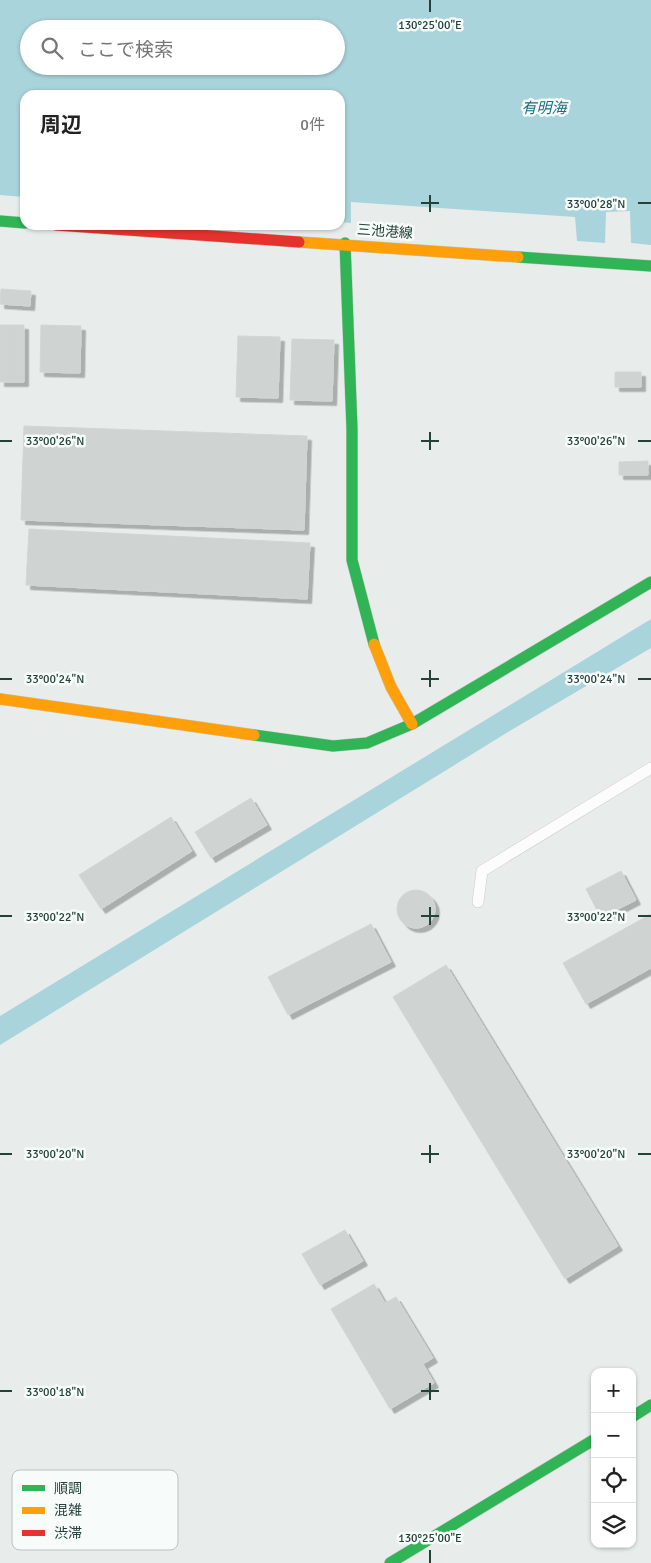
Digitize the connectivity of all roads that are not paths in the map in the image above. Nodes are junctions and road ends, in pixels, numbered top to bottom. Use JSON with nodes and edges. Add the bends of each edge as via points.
{"nodes":[{"id":1,"x":0,"y":221,"type":"edge"},
{"id":2,"x":20,"y":223,"type":"edge"},
{"id":3,"x":136,"y":230,"type":"edge"},
{"id":4,"x":345,"y":243,"type":"junction"},
{"id":5,"x":651,"y":266,"type":"edge"},
{"id":6,"x":651,"y":582,"type":"edge"},
{"id":7,"x":0,"y":699,"type":"edge"},
{"id":8,"x":412,"y":724,"type":"junction"},
{"id":9,"x":651,"y":768,"type":"edge"},
{"id":10,"x":478,"y":902,"type":"dead end"},
{"id":11,"x":651,"y":1405,"type":"edge"},
{"id":12,"x":636,"y":1414,"type":"edge"},
{"id":13,"x":591,"y":1441,"type":"edge"},
{"id":14,"x":390,"y":1563,"type":"edge"}],
"edges":[{"from":1,"to":2,"type":"street"},
{"from":3,"to":4,"type":"street","name":"三池港線"},
{"from":4,"to":5,"type":"street","name":"三池港線"},
{"from":4,"to":8,"type":"street","via":[[352,429],[352,560],[372,639],[391,687]]},
{"from":6,"to":8,"type":"street"},
{"from":7,"to":8,"type":"street","via":[[333,746],[367,744]]},
{"from":9,"to":10,"type":"lane","via":[[482,871]]},
{"from":11,"to":12,"type":"street"},
{"from":13,"to":14,"type":"street"}]}
